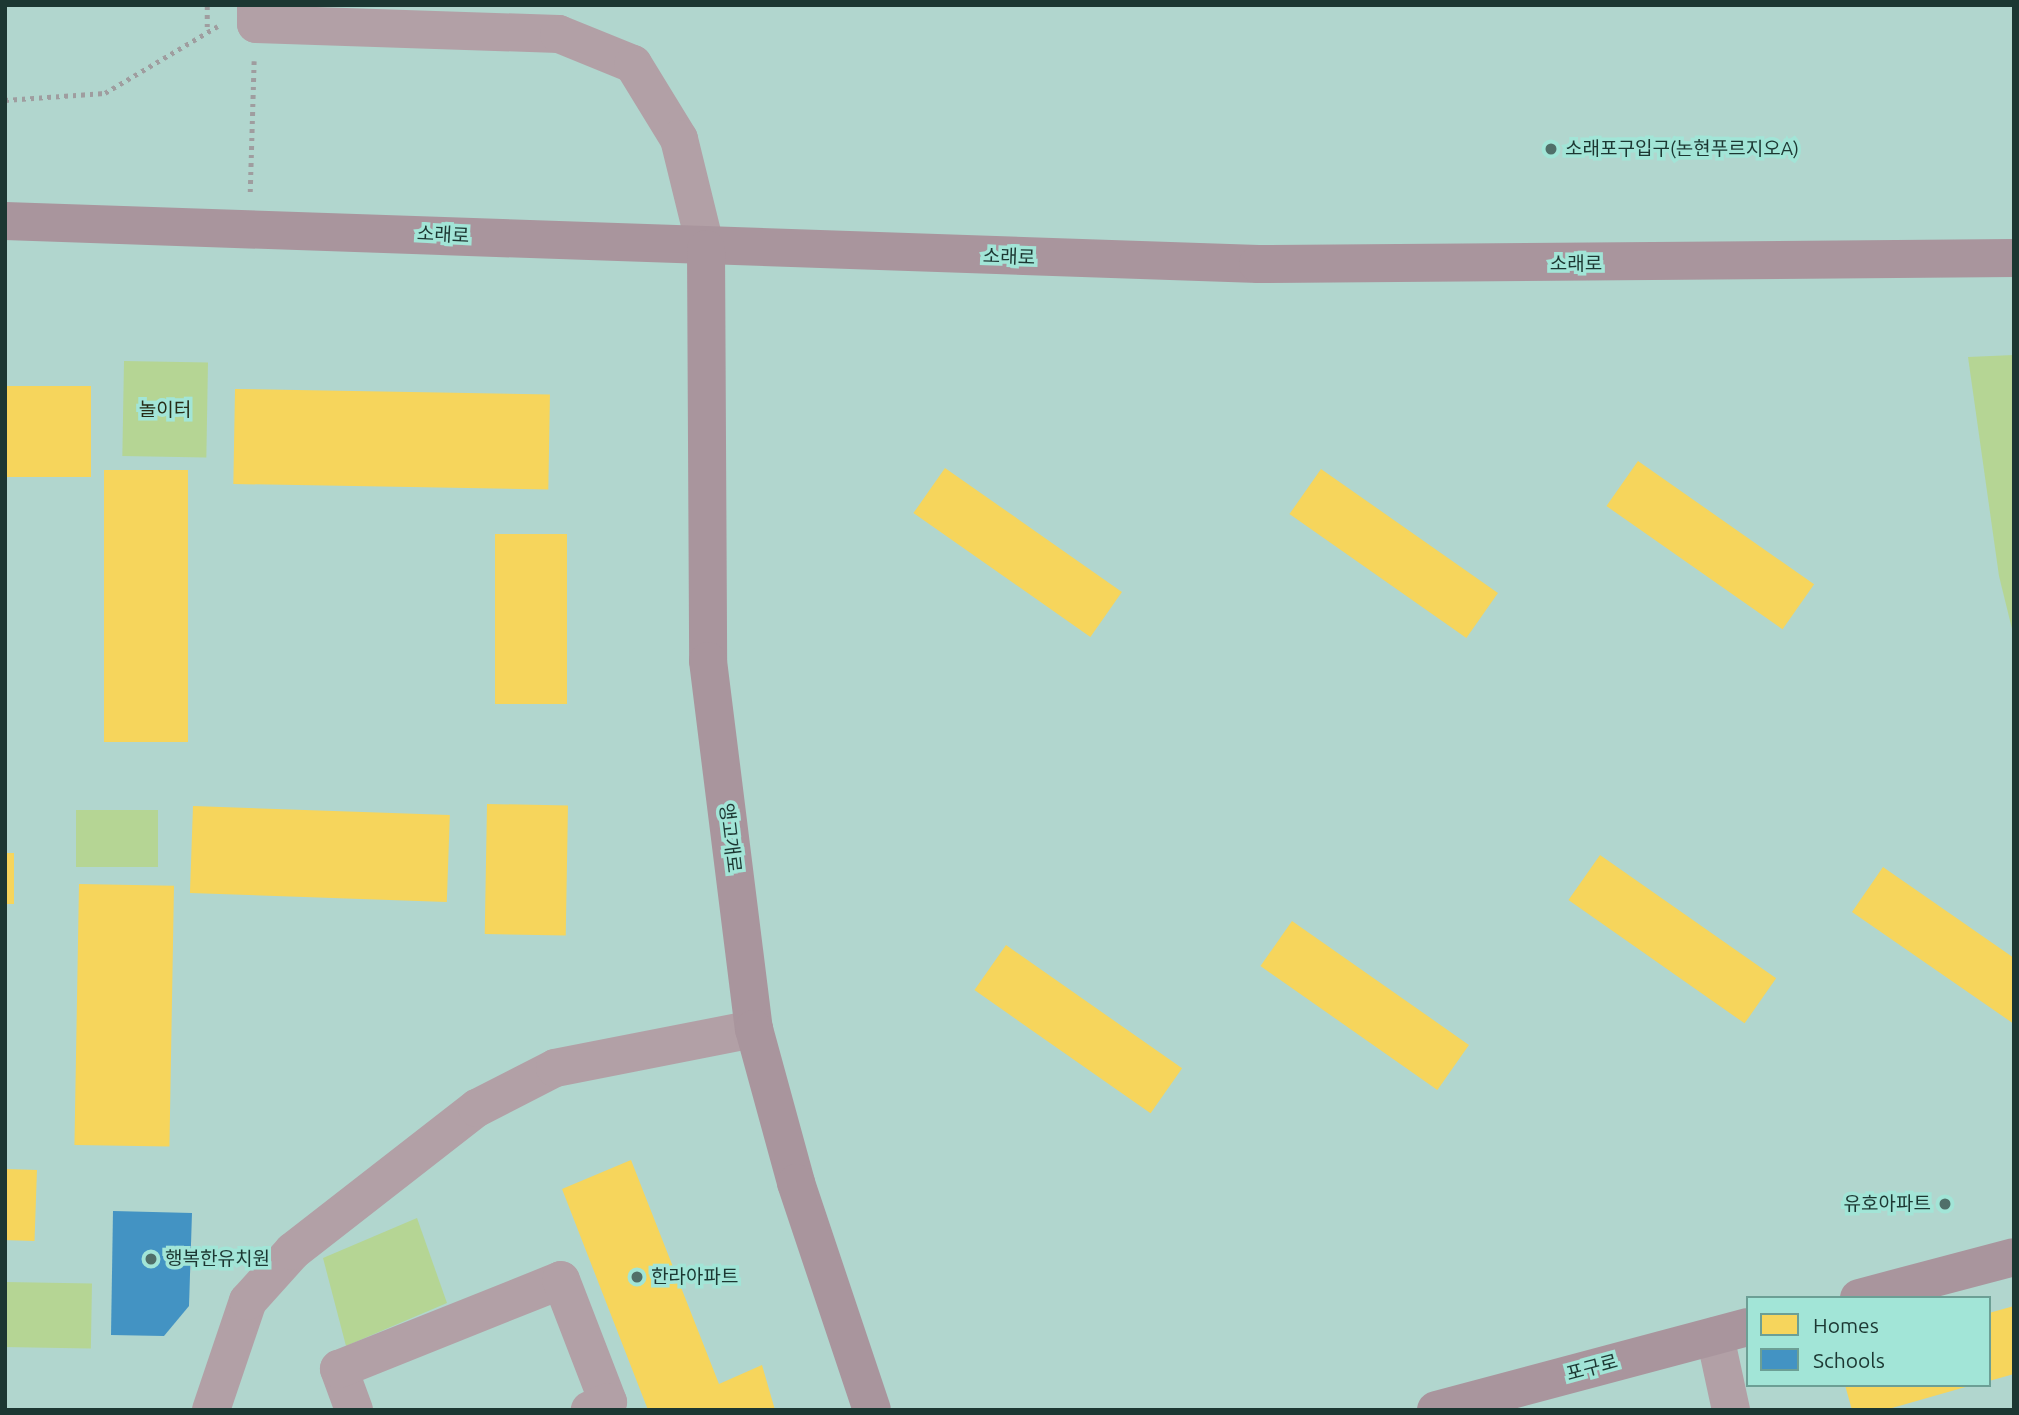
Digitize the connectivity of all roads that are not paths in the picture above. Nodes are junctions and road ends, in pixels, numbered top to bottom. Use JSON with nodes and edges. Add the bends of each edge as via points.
{"nodes":[{"id":1,"x":256,"y":14,"type":"edge"},
{"id":2,"x":5,"y":221,"type":"edge"},
{"id":3,"x":706,"y":248,"type":"junction"},
{"id":4,"x":2014,"y":258,"type":"edge"},
{"id":5,"x":754,"y":1029,"type":"junction"},
{"id":6,"x":2014,"y":1257,"type":"edge"},
{"id":7,"x":1867,"y":1296,"type":"edge"},
{"id":8,"x":1732,"y":1331,"type":"edge"},
{"id":9,"x":211,"y":1410,"type":"edge"},
{"id":10,"x":354,"y":1410,"type":"edge"},
{"id":11,"x":590,"y":1410,"type":"edge"},
{"id":12,"x":872,"y":1410,"type":"edge"},
{"id":13,"x":1436,"y":1410,"type":"edge"},
{"id":14,"x":1731,"y":1410,"type":"edge"}],
"edges":[{"from":1,"to":3,"type":"street","via":[[559,34],[633,64],[679,139]]},
{"from":2,"to":3,"type":"main road","name":"소래로","via":[[249,225]]},
{"from":3,"to":4,"type":"main road","name":"소래로","via":[[1258,264]]},
{"from":3,"to":5,"type":"main road","name":"앵고개로","via":[[708,661]]},
{"from":5,"to":9,"type":"street","via":[[555,1068],[477,1108],[292,1251],[257,1291]]},
{"from":5,"to":12,"type":"main road","name":"앵고개로","via":[[796,1183]]},
{"from":6,"to":7,"type":"main road"},
{"from":8,"to":13,"type":"main road","name":"포구로"},
{"from":8,"to":14,"type":"street"},
{"from":10,"to":11,"type":"street","via":[[339,1369],[561,1280],[608,1402]]}]}
